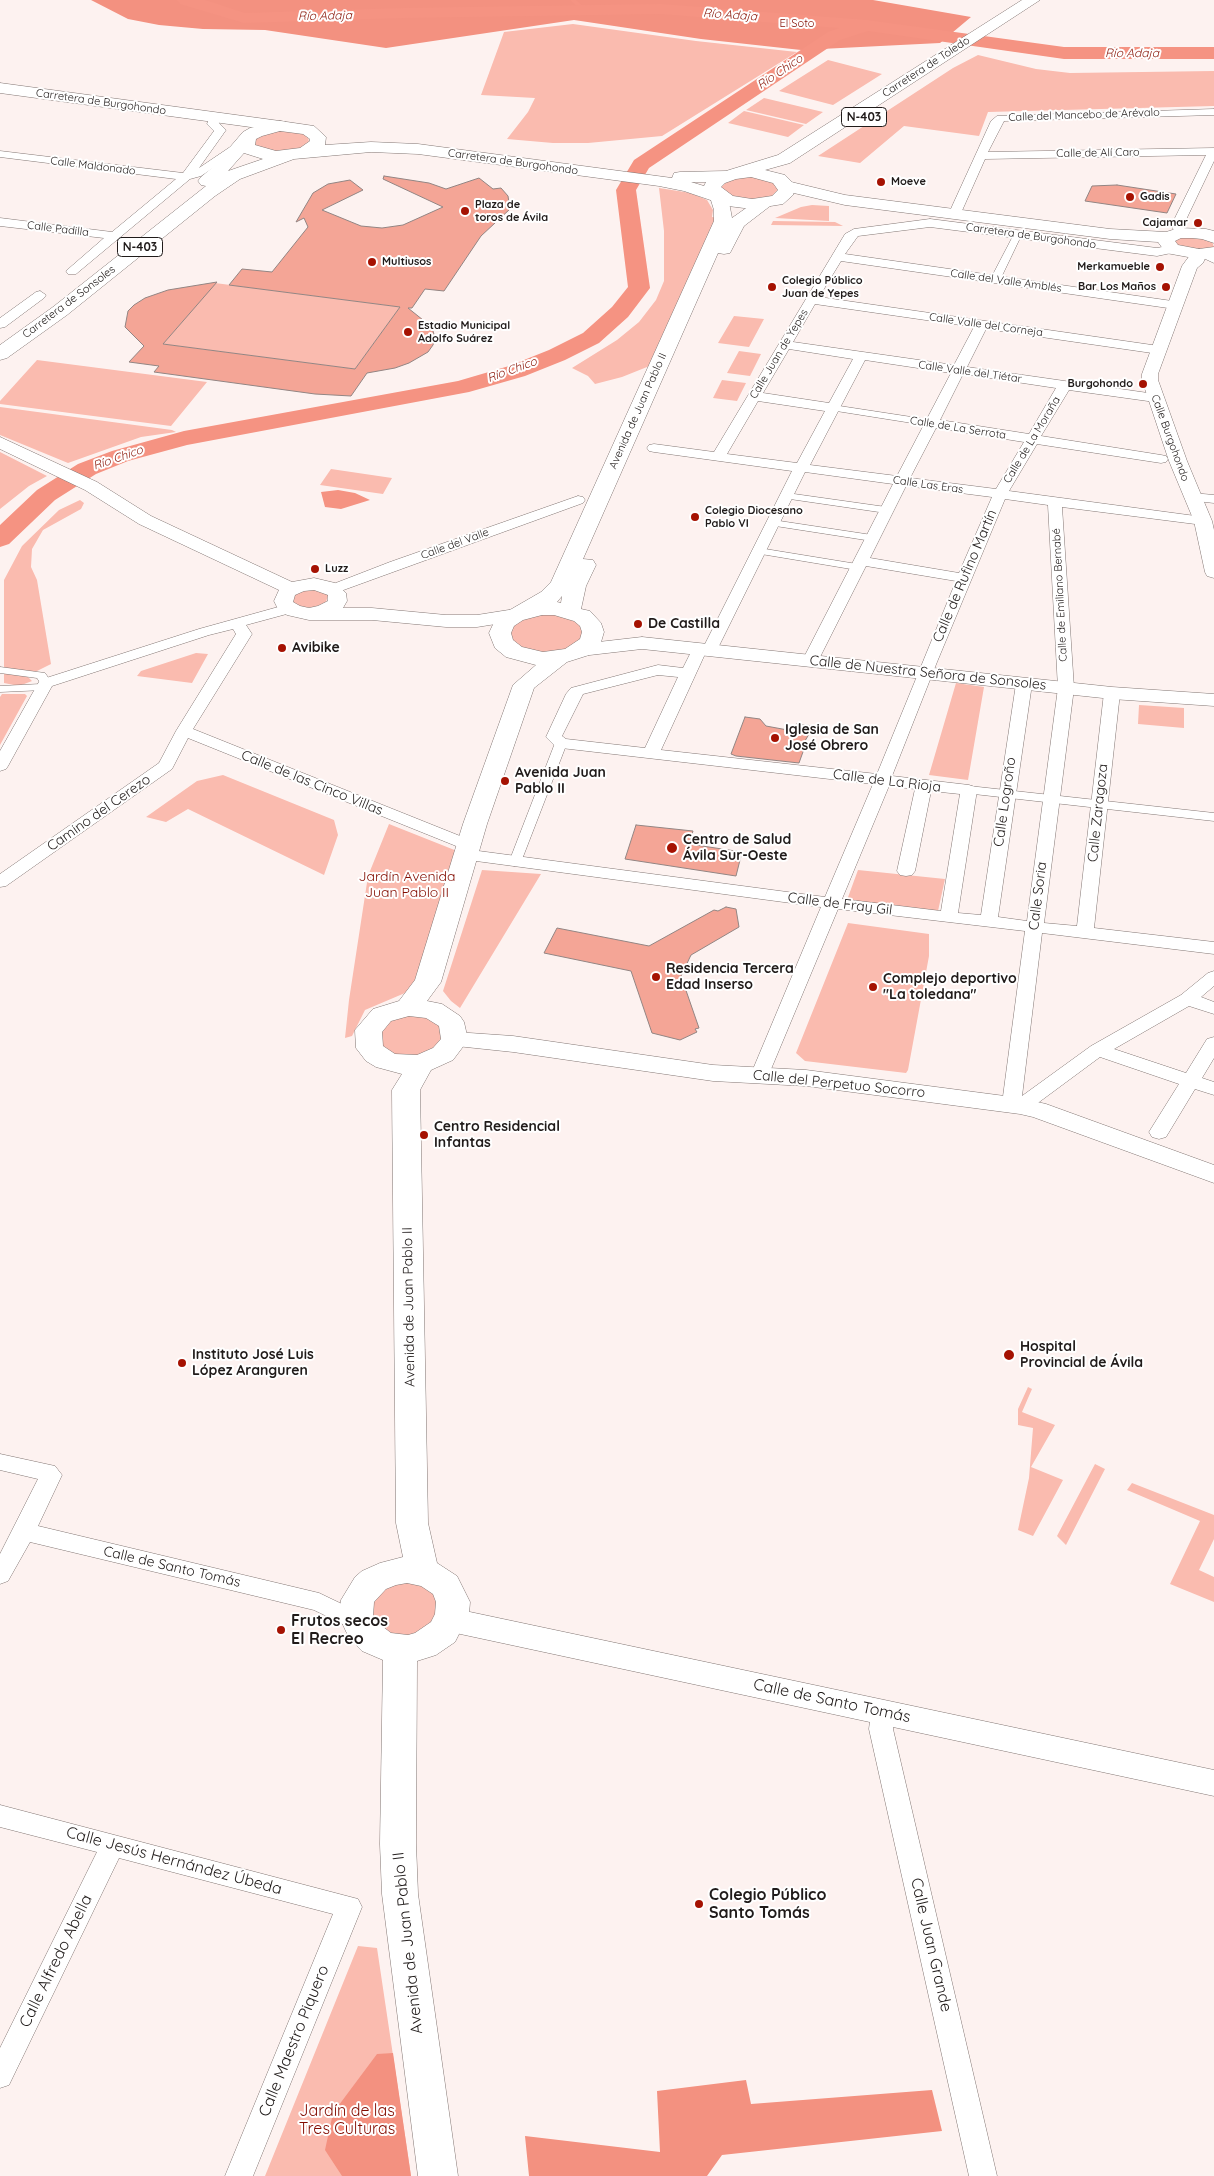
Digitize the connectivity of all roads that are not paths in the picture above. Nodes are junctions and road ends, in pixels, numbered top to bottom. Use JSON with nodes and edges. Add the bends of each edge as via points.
{"nodes":[{"id":1,"x":1032,"y":0,"type":"edge"},
{"id":2,"x":1047,"y":0,"type":"edge"},
{"id":3,"x":1003,"y":23,"type":"junction"},
{"id":4,"x":947,"y":59,"type":"junction"},
{"id":5,"x":0,"y":88,"type":"edge"},
{"id":6,"x":1214,"y":112,"type":"edge"},
{"id":7,"x":208,"y":117,"type":"junction"},
{"id":8,"x":280,"y":126,"type":"junction"},
{"id":9,"x":314,"y":133,"type":"junction"},
{"id":10,"x":248,"y":139,"type":"junction"},
{"id":11,"x":1213,"y":151,"type":"edge"},
{"id":12,"x":0,"y":154,"type":"edge"},
{"id":13,"x":297,"y":154,"type":"junction"},
{"id":14,"x":982,"y":156,"type":"junction"},
{"id":15,"x":611,"y":172,"type":"junction"},
{"id":16,"x":733,"y":174,"type":"junction"},
{"id":17,"x":186,"y":177,"type":"junction"},
{"id":18,"x":661,"y":178,"type":"junction"},
{"id":19,"x":777,"y":192,"type":"junction"},
{"id":20,"x":719,"y":197,"type":"junction"},
{"id":21,"x":955,"y":214,"type":"junction"},
{"id":22,"x":0,"y":222,"type":"edge"},
{"id":23,"x":890,"y":227,"type":"joint"},
{"id":24,"x":1018,"y":234,"type":"junction"},
{"id":25,"x":116,"y":236,"type":"junction"},
{"id":26,"x":1197,"y":248,"type":"edge"},
{"id":27,"x":837,"y":257,"type":"junction"},
{"id":28,"x":72,"y":271,"type":"dead end"},
{"id":29,"x":995,"y":280,"type":"junction"},
{"id":30,"x":40,"y":295,"type":"dead end"},
{"id":31,"x":812,"y":300,"type":"junction"},
{"id":32,"x":1175,"y":305,"type":"junction"},
{"id":33,"x":0,"y":324,"type":"edge"},
{"id":34,"x":982,"y":324,"type":"junction"},
{"id":35,"x":0,"y":342,"type":"edge"},
{"id":36,"x":785,"y":344,"type":"junction"},
{"id":37,"x":1159,"y":350,"type":"junction"},
{"id":38,"x":0,"y":354,"type":"edge"},
{"id":39,"x":861,"y":356,"type":"junction"},
{"id":40,"x":958,"y":370,"type":"junction"},
{"id":41,"x":1064,"y":386,"type":"junction"},
{"id":42,"x":755,"y":396,"type":"junction"},
{"id":43,"x":1155,"y":398,"type":"junction"},
{"id":44,"x":833,"y":408,"type":"junction"},
{"id":45,"x":931,"y":423,"type":"junction"},
{"id":46,"x":1032,"y":439,"type":"junction"},
{"id":47,"x":0,"y":442,"type":"edge"},
{"id":48,"x":654,"y":448,"type":"dead end"},
{"id":49,"x":718,"y":457,"type":"junction"},
{"id":50,"x":1162,"y":459,"type":"dead end"},
{"id":51,"x":801,"y":468,"type":"junction"},
{"id":52,"x":901,"y":481,"type":"junction"},
{"id":53,"x":1000,"y":494,"type":"junction"},
{"id":54,"x":787,"y":496,"type":"junction"},
{"id":55,"x":1192,"y":497,"type":"junction"},
{"id":56,"x":1214,"y":499,"type":"edge"},
{"id":57,"x":578,"y":500,"type":"dead end"},
{"id":58,"x":1055,"y":502,"type":"junction"},
{"id":59,"x":886,"y":510,"type":"junction"},
{"id":60,"x":1203,"y":521,"type":"junction"},
{"id":61,"x":773,"y":523,"type":"junction"},
{"id":62,"x":872,"y":538,"type":"junction"},
{"id":63,"x":759,"y":551,"type":"junction"},
{"id":64,"x":859,"y":564,"type":"junction"},
{"id":65,"x":1214,"y":572,"type":"edge"},
{"id":66,"x":965,"y":578,"type":"junction"},
{"id":67,"x":292,"y":589,"type":"junction"},
{"id":68,"x":336,"y":595,"type":"junction"},
{"id":69,"x":289,"y":609,"type":"junction"},
{"id":70,"x":570,"y":611,"type":"junction"},
{"id":71,"x":317,"y":613,"type":"junction"},
{"id":72,"x":521,"y":613,"type":"junction"},
{"id":73,"x":372,"y":614,"type":"junction"},
{"id":74,"x":446,"y":621,"type":"junction"},
{"id":75,"x":237,"y":623,"type":"junction"},
{"id":76,"x":590,"y":623,"type":"junction"},
{"id":77,"x":642,"y":643,"type":"junction"},
{"id":78,"x":509,"y":647,"type":"junction"},
{"id":79,"x":581,"y":650,"type":"junction"},
{"id":80,"x":704,"y":650,"type":"junction"},
{"id":81,"x":559,"y":658,"type":"junction"},
{"id":82,"x":810,"y":661,"type":"junction"},
{"id":83,"x":0,"y":670,"type":"edge"},
{"id":84,"x":688,"y":673,"type":"junction"},
{"id":85,"x":924,"y":673,"type":"junction"},
{"id":86,"x":1024,"y":684,"type":"junction"},
{"id":87,"x":45,"y":685,"type":"junction"},
{"id":88,"x":524,"y":685,"type":"junction"},
{"id":89,"x":1066,"y":688,"type":"junction"},
{"id":90,"x":0,"y":689,"type":"edge"},
{"id":91,"x":1112,"y":693,"type":"junction"},
{"id":92,"x":1214,"y":700,"type":"edge"},
{"id":93,"x":184,"y":731,"type":"junction"},
{"id":94,"x":560,"y":742,"type":"junction"},
{"id":95,"x":651,"y":753,"type":"junction"},
{"id":96,"x":0,"y":766,"type":"edge"},
{"id":97,"x":882,"y":780,"type":"junction"},
{"id":98,"x":924,"y":785,"type":"junction"},
{"id":99,"x":969,"y":790,"type":"junction"},
{"id":100,"x":1006,"y":795,"type":"junction"},
{"id":101,"x":1050,"y":800,"type":"junction"},
{"id":102,"x":1099,"y":805,"type":"junction"},
{"id":103,"x":1214,"y":817,"type":"edge"},
{"id":104,"x":471,"y":842,"type":"junction"},
{"id":105,"x":514,"y":862,"type":"junction"},
{"id":106,"x":906,"y":871,"type":"dead end"},
{"id":107,"x":0,"y":882,"type":"edge"},
{"id":108,"x":831,"y":903,"type":"junction"},
{"id":109,"x":949,"y":917,"type":"junction"},
{"id":110,"x":989,"y":921,"type":"junction"},
{"id":111,"x":1035,"y":927,"type":"junction"},
{"id":112,"x":1086,"y":933,"type":"junction"},
{"id":113,"x":1214,"y":948,"type":"edge"},
{"id":114,"x":1214,"y":977,"type":"edge"},
{"id":115,"x":1187,"y":999,"type":"junction"},
{"id":116,"x":420,"y":1008,"type":"junction"},
{"id":117,"x":1214,"y":1008,"type":"edge"},
{"id":118,"x":455,"y":1040,"type":"junction"},
{"id":119,"x":1214,"y":1043,"type":"edge"},
{"id":120,"x":1098,"y":1050,"type":"junction"},
{"id":121,"x":386,"y":1061,"type":"junction"},
{"id":122,"x":421,"y":1064,"type":"junction"},
{"id":123,"x":760,"y":1074,"type":"junction"},
{"id":124,"x":1190,"y":1081,"type":"junction"},
{"id":125,"x":1214,"y":1089,"type":"edge"},
{"id":126,"x":406,"y":1090,"type":"junction"},
{"id":127,"x":1015,"y":1105,"type":"junction"},
{"id":128,"x":1159,"y":1132,"type":"dead end"},
{"id":129,"x":1214,"y":1174,"type":"edge"},
{"id":130,"x":0,"y":1462,"type":"edge"},
{"id":131,"x":51,"y":1475,"type":"joint"},
{"id":132,"x":24,"y":1532,"type":"junction"},
{"id":133,"x":407,"y":1572,"type":"junction"},
{"id":134,"x":0,"y":1575,"type":"edge"},
{"id":135,"x":360,"y":1608,"type":"junction"},
{"id":136,"x":450,"y":1620,"type":"junction"},
{"id":137,"x":400,"y":1649,"type":"junction"},
{"id":138,"x":883,"y":1713,"type":"junction"},
{"id":139,"x":1214,"y":1783,"type":"edge"},
{"id":140,"x":0,"y":1816,"type":"edge"},
{"id":141,"x":112,"y":1846,"type":"junction"},
{"id":142,"x":348,"y":1906,"type":"joint"},
{"id":143,"x":0,"y":2076,"type":"edge"},
{"id":144,"x":239,"y":2176,"type":"edge"},
{"id":145,"x":438,"y":2176,"type":"edge"},
{"id":146,"x":983,"y":2176,"type":"edge"}],
"edges":[{"from":1,"to":3,"type":"main road","name":"Carretera de Toledo","number":"N-403"},
{"from":2,"to":3,"type":"main road","name":"Carretera de Toledo","number":"N-403"},
{"from":3,"to":4,"type":"main road","name":"Carretera de Toledo","number":"N-403"},
{"from":4,"to":16,"type":"main road","name":"Carretera de Toledo","number":"N-403","via":[[784,159]]},
{"from":4,"to":19,"type":"main road","name":"Carretera de Toledo","number":"N-403","via":[[794,162]]},
{"from":5,"to":7,"type":"main road","name":"Carretera de Burgohondo"},
{"from":6,"to":14,"type":"street","name":"Calle del Mancebo de Arévalo","via":[[1001,118]]},
{"from":7,"to":8,"type":"main road","name":"Carretera de Burgohondo"},
{"from":7,"to":10,"type":"main road","name":"Carretera de Burgohondo","via":[[244,124]]},
{"from":7,"to":17,"type":"street","via":[[220,130]]},
{"from":8,"to":9,"type":"main road","name":"Carretera de Burgohondo"},
{"from":8,"to":10,"type":"main road"},
{"from":9,"to":13,"type":"main road","via":[[318,143]]},
{"from":9,"to":15,"type":"main road","name":"Carretera de Burgohondo","via":[[417,142]]},
{"from":10,"to":13,"type":"main road","name":"Carretera de Burgohondo","via":[[248,148],[255,152]]},
{"from":10,"to":17,"type":"street","via":[[197,174]]},
{"from":10,"to":35,"type":"main road","name":"Carretera de Sonsoles","number":"N-403","via":[[219,171]]},
{"from":11,"to":14,"type":"street","name":"Calle de Alí Caro"},
{"from":11,"to":26,"type":"street","via":[[1178,224]]},
{"from":12,"to":17,"type":"street","name":"Calle Maldonado"},
{"from":13,"to":15,"type":"main road","name":"Carretera de Burgohondo","via":[[371,147],[418,149]]},
{"from":13,"to":38,"type":"main road","name":"Carretera de Sonsoles","number":"N-403","via":[[234,175],[208,192],[60,311]]},
{"from":14,"to":21,"type":"street","name":"Calle del Mancebo de Arévalo"},
{"from":15,"to":18,"type":"main road","name":"Carretera de Burgohondo"},
{"from":16,"to":18,"type":"main road","name":"Carretera de Burgohondo","number":"N-403"},
{"from":16,"to":19,"type":"main road","number":"N-403","via":[[762,173]]},
{"from":16,"to":20,"type":"main road","via":[[714,183],[712,187]]},
{"from":17,"to":25,"type":"street"},
{"from":18,"to":20,"type":"main road","name":"Carretera de Burgohondo"},
{"from":19,"to":20,"type":"main road","via":[[740,204]]},
{"from":19,"to":21,"type":"main road","name":"Carretera de Burgohondo"},
{"from":19,"to":70,"type":"main road","name":"Avenida de Juan Pablo II","via":[[736,223],[576,586]]},
{"from":20,"to":72,"type":"main road","name":"Avenida de Juan Pablo II","via":[[723,221],[561,585],[549,597]]},
{"from":21,"to":26,"type":"main road","name":"Carretera de Burgohondo"},
{"from":22,"to":25,"type":"street","name":"Calle Padilla"},
{"from":23,"to":24,"type":"street","name":"Carretera de Burgohondo","via":[[930,223]]},
{"from":23,"to":27,"type":"street","name":"Calle Juan de Yepes","via":[[854,233]]},
{"from":24,"to":26,"type":"street","name":"Carretera de Burgohondo","via":[[1157,252]]},
{"from":24,"to":29,"type":"street"},
{"from":25,"to":28,"type":"street"},
{"from":26,"to":32,"type":"street","name":"Calle Burgohondo"},
{"from":27,"to":29,"type":"street","name":"Calle del Valle Amblés"},
{"from":27,"to":31,"type":"street","name":"Calle Juan de Yepes"},
{"from":29,"to":32,"type":"street","name":"Calle del Valle Amblés"},
{"from":30,"to":33,"type":"street"},
{"from":31,"to":34,"type":"street","name":"Calle Valle del Corneja"},
{"from":31,"to":36,"type":"street","name":"Calle Juan de Yepes"},
{"from":32,"to":37,"type":"street","name":"Calle Burgohondo"},
{"from":34,"to":37,"type":"street","name":"Calle Valle del Corneja"},
{"from":34,"to":40,"type":"street"},
{"from":36,"to":39,"type":"street","name":"Calle Valle del Tiétar"},
{"from":36,"to":42,"type":"street","name":"Calle Juan de Yepes"},
{"from":37,"to":43,"type":"street","name":"Calle Burgohondo","via":[[1150,380]]},
{"from":39,"to":40,"type":"street","name":"Calle Valle del Tiétar"},
{"from":39,"to":44,"type":"street"},
{"from":40,"to":41,"type":"street","name":"Calle Valle del Tiétar"},
{"from":40,"to":45,"type":"street"},
{"from":41,"to":43,"type":"street","name":"Calle Valle del Tiétar"},
{"from":41,"to":46,"type":"street","name":"Calle de La Moraña"},
{"from":42,"to":44,"type":"street","name":"Calle de La Serrota"},
{"from":42,"to":49,"type":"street","name":"Calle Juan de Yepes"},
{"from":43,"to":55,"type":"street","name":"Calle Burgohondo"},
{"from":44,"to":45,"type":"street","name":"Calle de La Serrota"},
{"from":44,"to":51,"type":"street"},
{"from":45,"to":46,"type":"street","name":"Calle de La Serrota"},
{"from":45,"to":52,"type":"street"},
{"from":46,"to":50,"type":"street","name":"Calle de La Serrota"},
{"from":46,"to":53,"type":"street","name":"Calle de La Moraña"},
{"from":47,"to":67,"type":"street","via":[[91,486],[146,520]]},
{"from":48,"to":49,"type":"street","name":"Calle Las Eras"},
{"from":49,"to":51,"type":"street","name":"Calle Las Eras"},
{"from":51,"to":52,"type":"street","name":"Calle Las Eras"},
{"from":51,"to":54,"type":"street"},
{"from":52,"to":53,"type":"street","name":"Calle Las Eras"},
{"from":52,"to":59,"type":"street"},
{"from":53,"to":58,"type":"street","name":"Calle Las Eras"},
{"from":53,"to":66,"type":"street","name":"Calle de Rufino Martín"},
{"from":54,"to":59,"type":"street"},
{"from":54,"to":61,"type":"street"},
{"from":55,"to":56,"type":"street"},
{"from":55,"to":60,"type":"street","name":"Calle Burgohondo"},
{"from":57,"to":68,"type":"street","name":"Calle del Valle","via":[[395,565]]},
{"from":58,"to":60,"type":"street","name":"Calle Las Eras"},
{"from":58,"to":89,"type":"street","name":"Calle de Emiliano Bernabé"},
{"from":59,"to":62,"type":"street"},
{"from":60,"to":65,"type":"street","name":"Calle Burgohondo"},
{"from":61,"to":62,"type":"street"},
{"from":61,"to":63,"type":"street"},
{"from":62,"to":64,"type":"street"},
{"from":63,"to":64,"type":"street"},
{"from":63,"to":80,"type":"street"},
{"from":64,"to":66,"type":"street"},
{"from":64,"to":82,"type":"street"},
{"from":66,"to":85,"type":"street","name":"Calle de Rufino Martín"},
{"from":67,"to":68,"type":"street","via":[[314,584]]},
{"from":67,"to":69,"type":"street","via":[[283,601]]},
{"from":68,"to":71,"type":"street","via":[[330,608]]},
{"from":68,"to":73,"type":"street"},
{"from":69,"to":71,"type":"street"},
{"from":69,"to":75,"type":"street"},
{"from":70,"to":72,"type":"main road","via":[[556,608]]},
{"from":70,"to":76,"type":"main road"},
{"from":71,"to":73,"type":"street"},
{"from":72,"to":74,"type":"street","via":[[477,621]]},
{"from":72,"to":78,"type":"main road","via":[[504,623],[500,633]]},
{"from":73,"to":74,"type":"street"},
{"from":74,"to":78,"type":"street"},
{"from":75,"to":87,"type":"street"},
{"from":75,"to":93,"type":"street","via":[[244,634]]},
{"from":76,"to":77,"type":"street","name":"Calle de Nuestra Señora de Sonsoles"},
{"from":76,"to":79,"type":"main road","via":[[593,632],[590,642]]},
{"from":77,"to":79,"type":"street","name":"Calle de Nuestra Señora de Sonsoles"},
{"from":77,"to":80,"type":"street","name":"Calle de Nuestra Señora de Sonsoles"},
{"from":78,"to":81,"type":"main road","via":[[527,656]]},
{"from":78,"to":88,"type":"main road"},
{"from":79,"to":81,"type":"main road"},
{"from":80,"to":82,"type":"street","name":"Calle de Nuestra Señora de Sonsoles"},
{"from":80,"to":84,"type":"street"},
{"from":81,"to":88,"type":"main road"},
{"from":82,"to":85,"type":"street","name":"Calle de Nuestra Señora de Sonsoles"},
{"from":83,"to":87,"type":"street","via":[[41,675]]},
{"from":84,"to":94,"type":"street","via":[[658,670],[578,691],[554,737]]},
{"from":84,"to":95,"type":"street"},
{"from":85,"to":86,"type":"street","name":"Calle de Nuestra Señora de Sonsoles"},
{"from":85,"to":97,"type":"street","name":"Calle de Rufino Martín"},
{"from":86,"to":89,"type":"street","name":"Calle de Nuestra Señora de Sonsoles"},
{"from":86,"to":100,"type":"street","name":"Calle Logroño"},
{"from":87,"to":90,"type":"street","via":[[20,690]]},
{"from":87,"to":96,"type":"street"},
{"from":88,"to":104,"type":"main road"},
{"from":89,"to":91,"type":"street","name":"Calle de Nuestra Señora de Sonsoles"},
{"from":89,"to":101,"type":"street","name":"Calle Soria"},
{"from":91,"to":92,"type":"street","name":"Calle de Nuestra Señora de Sonsoles"},
{"from":91,"to":102,"type":"street","name":"Calle Zaragoza"},
{"from":93,"to":104,"type":"street","name":"Calle de las Cinco Villas","via":[[440,834]]},
{"from":93,"to":107,"type":"street","name":"Camino del Cerezo","via":[[166,766]]},
{"from":94,"to":95,"type":"street","name":"Calle de La Rioja"},
{"from":94,"to":105,"type":"street"},
{"from":95,"to":97,"type":"street","name":"Calle de La Rioja"},
{"from":97,"to":98,"type":"street","name":"Calle de La Rioja"},
{"from":97,"to":108,"type":"street","name":"Calle de Rufino Martín"},
{"from":98,"to":99,"type":"street","name":"Calle de La Rioja"},
{"from":98,"to":106,"type":"street"},
{"from":99,"to":100,"type":"street","name":"Calle de La Rioja"},
{"from":99,"to":109,"type":"street"},
{"from":100,"to":101,"type":"street","name":"Calle de La Rioja"},
{"from":100,"to":110,"type":"street","name":"Calle Logroño"},
{"from":101,"to":102,"type":"street","name":"Calle de La Rioja"},
{"from":101,"to":111,"type":"street","name":"Calle Soria"},
{"from":102,"to":103,"type":"street","name":"Calle de La Rioja"},
{"from":102,"to":112,"type":"street","name":"Calle Zaragoza"},
{"from":104,"to":105,"type":"street","name":"Calle de Fray Gil"},
{"from":104,"to":116,"type":"main road"},
{"from":105,"to":108,"type":"street","name":"Calle de Fray Gil"},
{"from":108,"to":109,"type":"street","name":"Calle de Fray Gil"},
{"from":108,"to":123,"type":"street","name":"Calle de Rufino Martín"},
{"from":109,"to":110,"type":"street","name":"Calle de Fray Gil"},
{"from":110,"to":111,"type":"street","name":"Calle de Fray Gil"},
{"from":111,"to":112,"type":"street","name":"Calle de Fray Gil"},
{"from":111,"to":127,"type":"street","name":"Calle Soria"},
{"from":112,"to":113,"type":"street","name":"Calle de Fray Gil"},
{"from":114,"to":115,"type":"street"},
{"from":115,"to":117,"type":"street"},
{"from":115,"to":120,"type":"street"},
{"from":116,"to":118,"type":"main road","via":[[451,1022]]},
{"from":116,"to":121,"type":"main road","via":[[382,1015],[368,1030],[370,1048]]},
{"from":118,"to":122,"type":"main road","via":[[444,1054]]},
{"from":118,"to":123,"type":"street","name":"Calle del Perpetuo Socorro","via":[[513,1044],[713,1073]]},
{"from":119,"to":124,"type":"street"},
{"from":120,"to":124,"type":"street"},
{"from":120,"to":127,"type":"street"},
{"from":121,"to":122,"type":"main road","via":[[403,1065]]},
{"from":121,"to":126,"type":"main road"},
{"from":122,"to":126,"type":"main road"},
{"from":123,"to":127,"type":"street","name":"Calle del Perpetuo Socorro"},
{"from":124,"to":125,"type":"street"},
{"from":124,"to":128,"type":"street"},
{"from":126,"to":133,"type":"main road","name":"Avenida de Juan Pablo II","via":[[412,1523]]},
{"from":127,"to":129,"type":"street","name":"Calle del Perpetuo Socorro","via":[[1038,1110]]},
{"from":130,"to":131,"type":"street"},
{"from":131,"to":132,"type":"street"},
{"from":132,"to":134,"type":"street"},
{"from":132,"to":135,"type":"street","name":"Calle de Santo Tomás","via":[[319,1602]]},
{"from":133,"to":135,"type":"main road","via":[[374,1580]]},
{"from":133,"to":136,"type":"main road","via":[[440,1581],[453,1602]]},
{"from":135,"to":137,"type":"main road","via":[[364,1633],[386,1647]]},
{"from":136,"to":137,"type":"main road","via":[[443,1632],[431,1641]]},
{"from":136,"to":138,"type":"street","name":"Calle de Santo Tomás"},
{"from":137,"to":145,"type":"main road","name":"Avenida de Juan Pablo II","via":[[400,1894]]},
{"from":138,"to":139,"type":"street","name":"Calle de Santo Tomás"},
{"from":138,"to":146,"type":"street","name":"Calle Juan Grande","via":[[882,1729]]},
{"from":140,"to":141,"type":"street","name":"Calle Jesús Hernández Úbeda"},
{"from":141,"to":142,"type":"street","name":"Calle Jesús Hernández Úbeda"},
{"from":141,"to":143,"type":"street","name":"Calle Alfredo Abella"},
{"from":142,"to":144,"type":"street","name":"Calle Maestro Piquero"}]}
